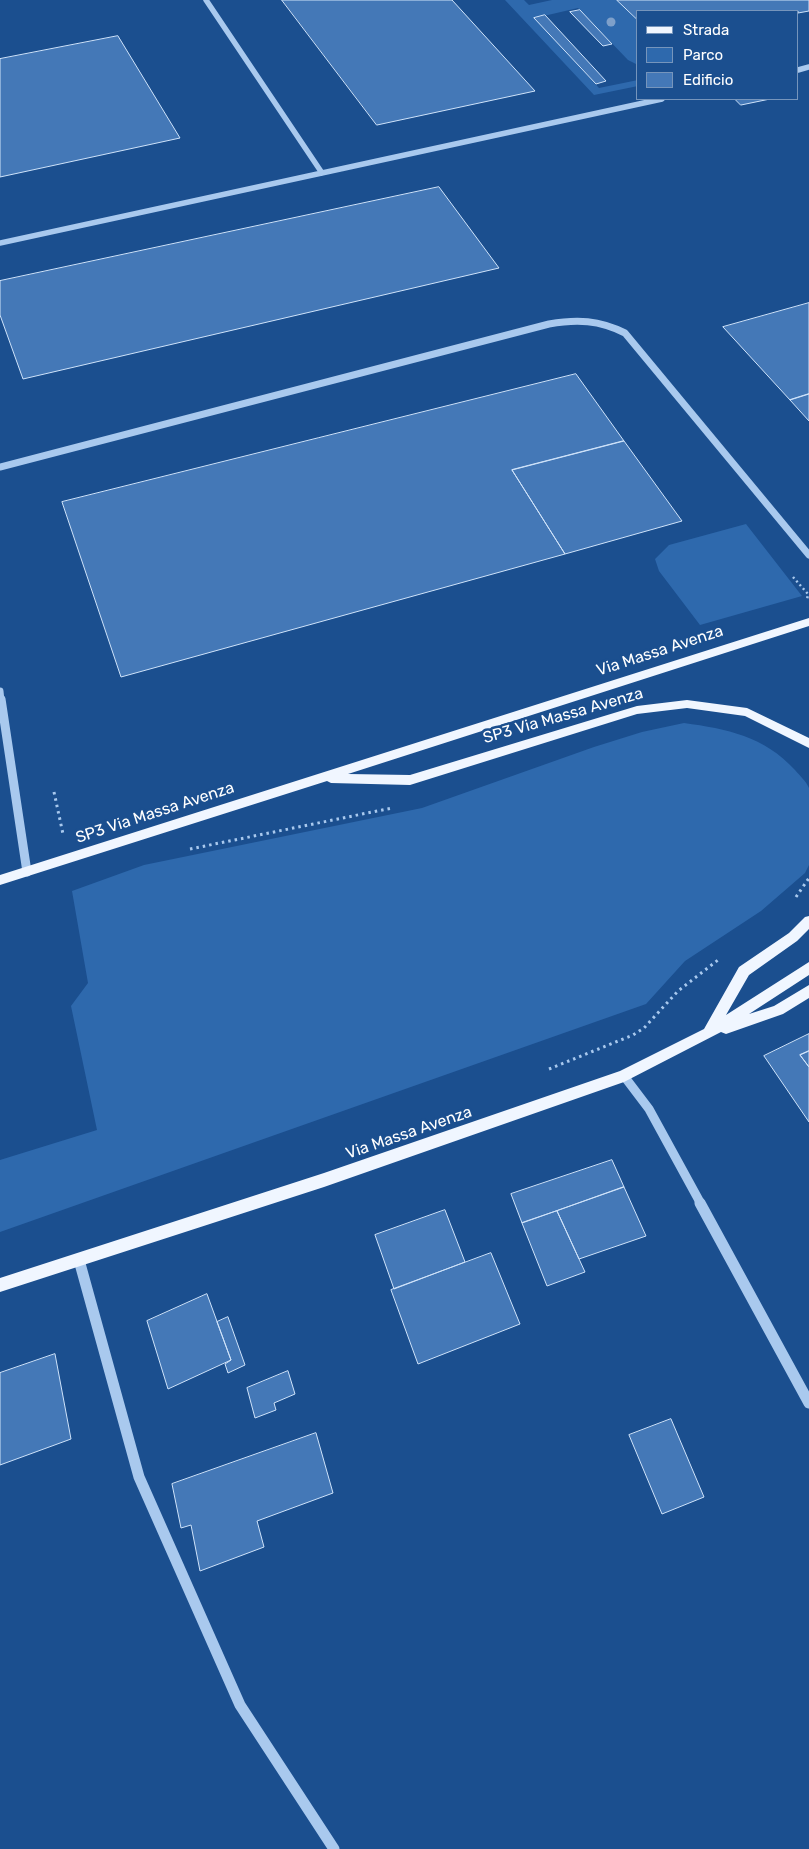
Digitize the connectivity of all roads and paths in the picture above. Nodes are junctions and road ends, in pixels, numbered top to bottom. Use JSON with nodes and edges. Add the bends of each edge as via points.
{"nodes":[{"id":1,"x":206,"y":0,"type":"edge"},
{"id":2,"x":657,"y":100,"type":"edge"},
{"id":3,"x":322,"y":173,"type":"junction"},
{"id":4,"x":0,"y":243,"type":"edge"},
{"id":5,"x":0,"y":467,"type":"edge"},
{"id":6,"x":809,"y":555,"type":"edge"},
{"id":7,"x":809,"y":622,"type":"edge"},
{"id":8,"x":0,"y":692,"type":"edge"},
{"id":9,"x":521,"y":714,"type":"joint"},
{"id":10,"x":809,"y":744,"type":"edge"},
{"id":11,"x":321,"y":778,"type":"junction"},
{"id":12,"x":27,"y":872,"type":"junction"},
{"id":13,"x":809,"y":878,"type":"edge"},
{"id":14,"x":0,"y":880,"type":"edge"},
{"id":15,"x":793,"y":900,"type":"dead end"},
{"id":16,"x":809,"y":922,"type":"edge"},
{"id":17,"x":723,"y":956,"type":"dead end"},
{"id":18,"x":809,"y":968,"type":"edge"},
{"id":19,"x":809,"y":991,"type":"edge"},
{"id":20,"x":709,"y":1033,"type":"junction"},
{"id":21,"x":549,"y":1069,"type":"dead end"},
{"id":22,"x":624,"y":1076,"type":"junction"},
{"id":23,"x":79,"y":1260,"type":"junction"},
{"id":24,"x":0,"y":1286,"type":"edge"},
{"id":25,"x":809,"y":1402,"type":"edge"},
{"id":26,"x":334,"y":1849,"type":"edge"}],
"edges":[{"from":1,"to":3,"type":"street"},
{"from":2,"to":3,"type":"street"},
{"from":3,"to":4,"type":"street"},
{"from":5,"to":6,"type":"street","via":[[548,324],[589,320],[625,333]]},
{"from":7,"to":9,"type":"main road","name":"Via Massa Avenza"},
{"from":8,"to":12,"type":"street"},
{"from":9,"to":11,"type":"main road","name":"SP3 Via Massa Avenza"},
{"from":10,"to":11,"type":"main road","name":"SP3 Via Massa Avenza","via":[[747,712],[687,704],[637,710],[410,780]]},
{"from":11,"to":12,"type":"main road","name":"SP3 Via Massa Avenza"},
{"from":12,"to":14,"type":"main road","name":"SP3 Via Massa Avenza"},
{"from":13,"to":15,"type":"path"},
{"from":16,"to":20,"type":"main road","via":[[744,971]]},
{"from":17,"to":21,"type":"path","via":[[693,978],[644,1028]]},
{"from":18,"to":20,"type":"main road","name":"Via Massa Avenza"},
{"from":19,"to":20,"type":"main road","via":[[778,1010]]},
{"from":20,"to":22,"type":"main road","name":"Via Massa Avenza"},
{"from":22,"to":23,"type":"main road","name":"Via Massa Avenza","via":[[324,1180]]},
{"from":22,"to":25,"type":"street","via":[[649,1109]]},
{"from":23,"to":24,"type":"main road","name":"Via Massa Avenza"},
{"from":23,"to":26,"type":"street","via":[[139,1477],[240,1705]]}]}
